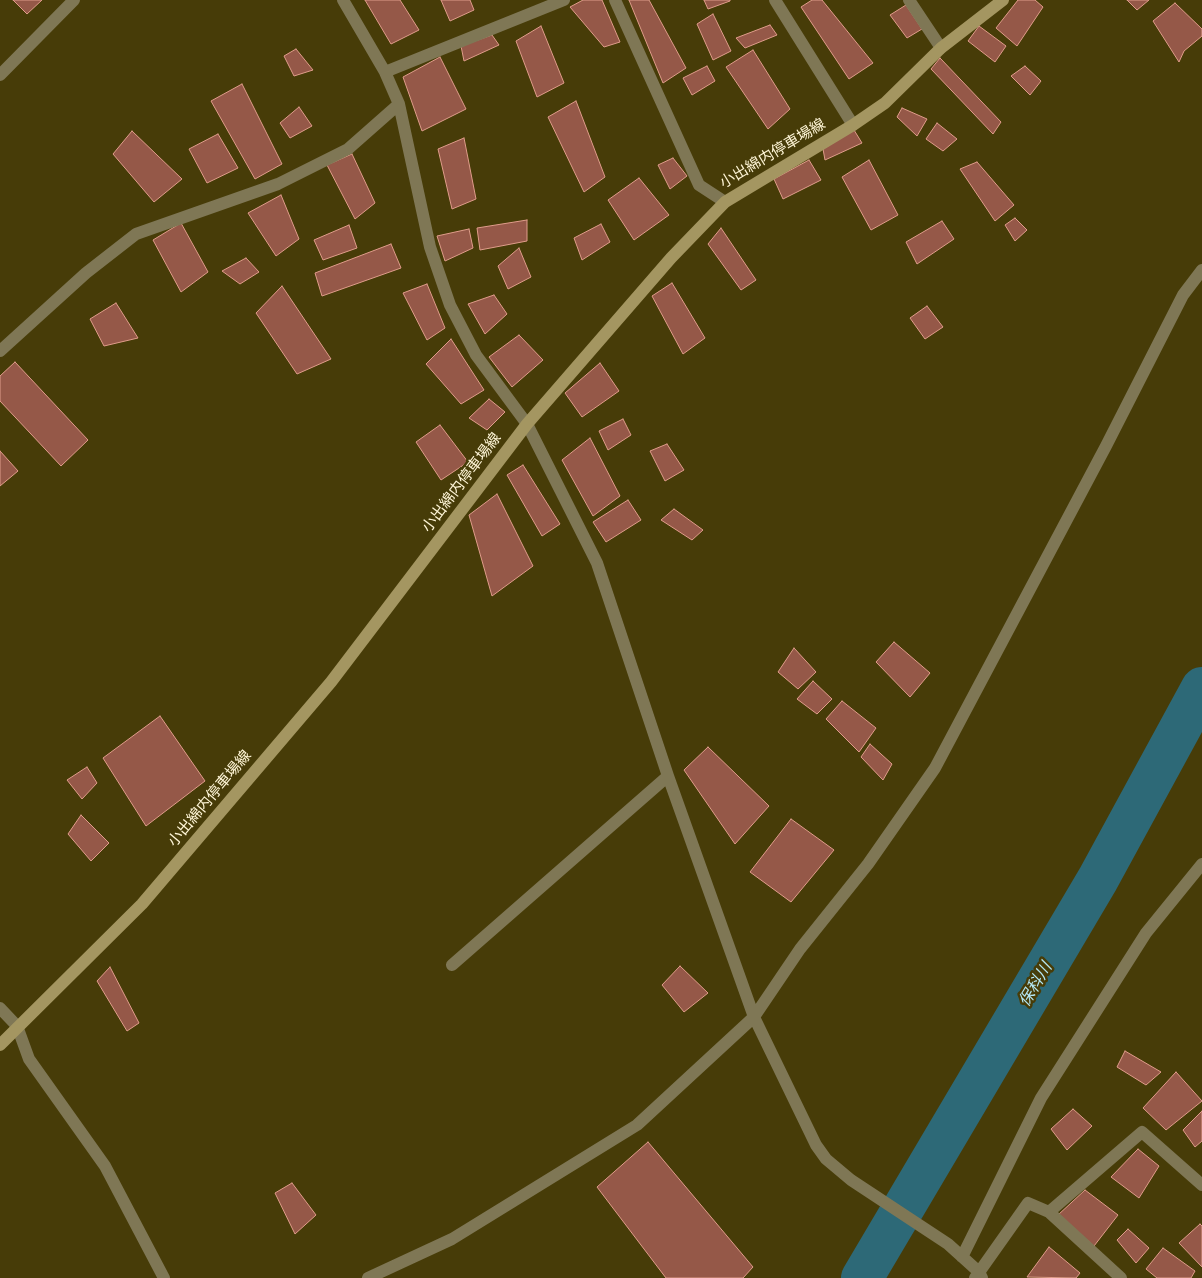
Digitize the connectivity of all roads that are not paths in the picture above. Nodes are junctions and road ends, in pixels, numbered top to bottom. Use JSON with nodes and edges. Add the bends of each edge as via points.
{"nodes":[{"id":1,"x":74,"y":0,"type":"edge"},
{"id":2,"x":343,"y":0,"type":"edge"},
{"id":3,"x":564,"y":0,"type":"edge"},
{"id":4,"x":615,"y":0,"type":"edge"},
{"id":5,"x":776,"y":0,"type":"edge"},
{"id":6,"x":909,"y":0,"type":"edge"},
{"id":7,"x":1003,"y":0,"type":"edge"},
{"id":8,"x":941,"y":48,"type":"junction"},
{"id":9,"x":385,"y":72,"type":"junction"},
{"id":10,"x":0,"y":76,"type":"edge"},
{"id":11,"x":399,"y":104,"type":"junction"},
{"id":12,"x":853,"y":125,"type":"junction"},
{"id":13,"x":725,"y":202,"type":"junction"},
{"id":14,"x":1202,"y":270,"type":"edge"},
{"id":15,"x":0,"y":351,"type":"edge"},
{"id":16,"x":527,"y":424,"type":"junction"},
{"id":17,"x":668,"y":776,"type":"junction"},
{"id":18,"x":1202,"y":864,"type":"edge"},
{"id":19,"x":452,"y":965,"type":"dead end"},
{"id":20,"x":0,"y":1008,"type":"edge"},
{"id":21,"x":754,"y":1017,"type":"junction"},
{"id":22,"x":17,"y":1026,"type":"junction"},
{"id":23,"x":0,"y":1045,"type":"edge"},
{"id":24,"x":1202,"y":1185,"type":"edge"},
{"id":25,"x":1049,"y":1212,"type":"junction"},
{"id":26,"x":962,"y":1257,"type":"junction"},
{"id":27,"x":978,"y":1276,"type":"edge"},
{"id":28,"x":164,"y":1278,"type":"edge"},
{"id":29,"x":368,"y":1278,"type":"edge"},
{"id":30,"x":1121,"y":1278,"type":"edge"}],
"edges":[{"from":1,"to":10,"type":"street"},
{"from":2,"to":9,"type":"street"},
{"from":3,"to":9,"type":"street"},
{"from":4,"to":13,"type":"street","via":[[699,185]]},
{"from":5,"to":12,"type":"street"},
{"from":6,"to":8,"type":"street"},
{"from":7,"to":8,"type":"main road","name":"小出綿内停車場線"},
{"from":8,"to":12,"type":"main road","name":"小出綿内停車場線","via":[[885,102]]},
{"from":9,"to":11,"type":"street"},
{"from":11,"to":15,"type":"street","via":[[348,149],[278,184],[136,234],[86,273]]},
{"from":11,"to":16,"type":"street","via":[[430,247],[450,304],[476,355]]},
{"from":12,"to":13,"type":"main road","name":"小出綿内停車場線"},
{"from":13,"to":16,"type":"main road","name":"小出綿内停車場線","via":[[671,258]]},
{"from":14,"to":21,"type":"street","via":[[1183,295],[935,768],[868,864],[800,949]]},
{"from":16,"to":17,"type":"street","via":[[597,563]]},
{"from":16,"to":22,"type":"main road","name":"小出綿内停車場線","via":[[331,682],[142,904]]},
{"from":17,"to":19,"type":"street"},
{"from":17,"to":21,"type":"street"},
{"from":18,"to":26,"type":"street","via":[[1146,933],[1041,1098]]},
{"from":20,"to":22,"type":"street"},
{"from":21,"to":26,"type":"street","via":[[816,1146],[826,1159]]},
{"from":21,"to":29,"type":"street","via":[[637,1125],[452,1239]]},
{"from":22,"to":23,"type":"main road","name":"小出綿内停車場線"},
{"from":22,"to":28,"type":"street","via":[[29,1059],[105,1166]]},
{"from":24,"to":25,"type":"street","via":[[1142,1132]]},
{"from":25,"to":27,"type":"street","via":[[1028,1203]]},
{"from":25,"to":30,"type":"street"},
{"from":26,"to":27,"type":"street"}]}
